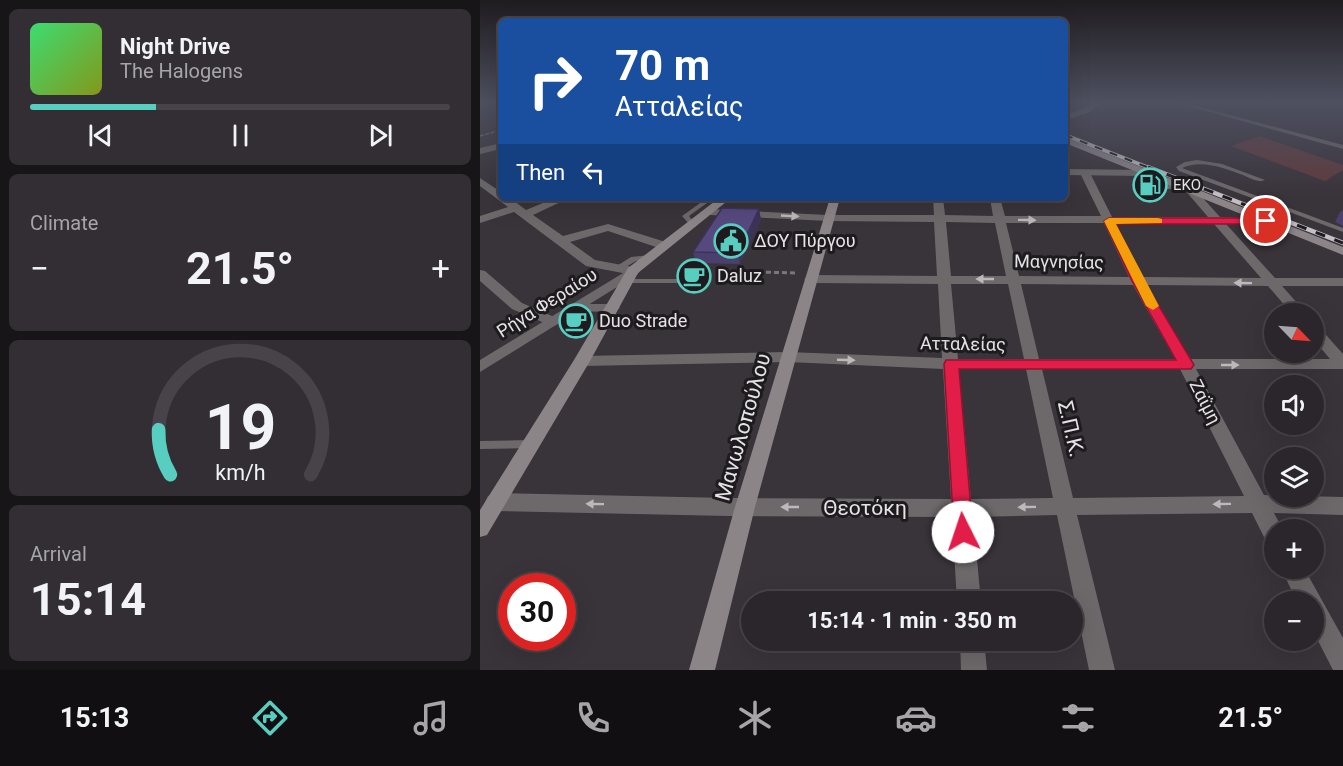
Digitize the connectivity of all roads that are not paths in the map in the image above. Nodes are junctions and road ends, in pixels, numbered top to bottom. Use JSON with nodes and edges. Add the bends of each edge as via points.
{"nodes":[{"id":1,"x":1291,"y":133,"type":"edge"},
{"id":2,"x":1315,"y":133,"type":"edge"},
{"id":3,"x":1341,"y":140,"type":"edge"},
{"id":4,"x":1068,"y":141,"type":"edge"},
{"id":5,"x":1332,"y":144,"type":"junction"},
{"id":6,"x":498,"y":147,"type":"edge"},
{"id":7,"x":1343,"y":147,"type":"edge"},
{"id":8,"x":480,"y":151,"type":"edge"},
{"id":9,"x":1068,"y":172,"type":"edge"},
{"id":10,"x":1085,"y":173,"type":"junction"},
{"id":11,"x":1149,"y":174,"type":"junction"},
{"id":12,"x":1262,"y":180,"type":"dead end"},
{"id":13,"x":480,"y":181,"type":"edge"},
{"id":14,"x":1185,"y":188,"type":"junction"},
{"id":15,"x":498,"y":194,"type":"edge"},
{"id":16,"x":532,"y":201,"type":"edge"},
{"id":17,"x":710,"y":201,"type":"edge"},
{"id":18,"x":721,"y":201,"type":"edge"},
{"id":19,"x":834,"y":201,"type":"edge"},
{"id":20,"x":938,"y":201,"type":"edge"},
{"id":21,"x":996,"y":201,"type":"edge"},
{"id":22,"x":511,"y":203,"type":"edge"},
{"id":23,"x":710,"y":212,"type":"junction"},
{"id":24,"x":828,"y":218,"type":"junction"},
{"id":25,"x":940,"y":219,"type":"junction"},
{"id":26,"x":999,"y":219,"type":"junction"},
{"id":27,"x":480,"y":220,"type":"edge"},
{"id":28,"x":1109,"y":221,"type":"junction"},
{"id":29,"x":1266,"y":221,"type":"junction"},
{"id":30,"x":1219,"y":222,"type":"junction"},
{"id":31,"x":693,"y":225,"type":"junction"},
{"id":32,"x":1343,"y":230,"type":"edge"},
{"id":33,"x":560,"y":241,"type":"junction"},
{"id":34,"x":665,"y":246,"type":"junction"},
{"id":35,"x":1343,"y":251,"type":"edge"},
{"id":36,"x":650,"y":257,"type":"junction"},
{"id":37,"x":480,"y":274,"type":"edge"},
{"id":38,"x":626,"y":274,"type":"junction"},
{"id":39,"x":806,"y":276,"type":"junction"},
{"id":40,"x":945,"y":279,"type":"junction"},
{"id":41,"x":1013,"y":279,"type":"junction"},
{"id":42,"x":708,"y":281,"type":"dead end"},
{"id":43,"x":1138,"y":281,"type":"junction"},
{"id":44,"x":1343,"y":282,"type":"edge"},
{"id":45,"x":1275,"y":283,"type":"junction"},
{"id":46,"x":1291,"y":303,"type":"edge"},
{"id":47,"x":576,"y":308,"type":"junction"},
{"id":48,"x":614,"y":308,"type":"junction"},
{"id":49,"x":554,"y":321,"type":"junction"},
{"id":50,"x":1324,"y":342,"type":"edge"},
{"id":51,"x":788,"y":357,"type":"junction"},
{"id":52,"x":582,"y":361,"type":"junction"},
{"id":53,"x":951,"y":364,"type":"junction"},
{"id":54,"x":1033,"y":364,"type":"junction"},
{"id":55,"x":1343,"y":364,"type":"edge"},
{"id":56,"x":1186,"y":365,"type":"junction"},
{"id":57,"x":480,"y":367,"type":"edge"},
{"id":58,"x":531,"y":444,"type":"junction"},
{"id":59,"x":480,"y":446,"type":"edge"},
{"id":60,"x":495,"y":502,"type":"junction"},
{"id":61,"x":1258,"y":504,"type":"junction"},
{"id":62,"x":1343,"y":506,"type":"edge"},
{"id":63,"x":745,"y":507,"type":"junction"},
{"id":64,"x":1065,"y":507,"type":"junction"},
{"id":65,"x":962,"y":508,"type":"junction"},
{"id":66,"x":1266,"y":519,"type":"edge"},
{"id":67,"x":480,"y":528,"type":"edge"},
{"id":68,"x":968,"y":591,"type":"edge"},
{"id":69,"x":1324,"y":628,"type":"edge"},
{"id":70,"x":973,"y":651,"type":"edge"},
{"id":71,"x":1343,"y":663,"type":"edge"},
{"id":72,"x":702,"y":670,"type":"edge"},
{"id":73,"x":974,"y":670,"type":"edge"},
{"id":74,"x":1102,"y":670,"type":"edge"}],
"edges":[{"from":1,"to":5,"type":"lane"},
{"from":2,"to":3,"type":"lane"},
{"from":3,"to":5,"type":"lane"},
{"from":4,"to":11,"type":"main road"},
{"from":5,"to":7,"type":"lane"},
{"from":6,"to":8,"type":"street"},
{"from":9,"to":10,"type":"street"},
{"from":10,"to":11,"type":"street"},
{"from":10,"to":28,"type":"street","name":"Ζαΐμη"},
{"from":11,"to":14,"type":"main road"},
{"from":12,"to":32,"type":"lane","via":[[1207,163],[1179,167]]},
{"from":13,"to":15,"type":"street"},
{"from":14,"to":29,"type":"main road"},
{"from":14,"to":30,"type":"street"},
{"from":16,"to":22,"type":"street"},
{"from":17,"to":31,"type":"lane","via":[[686,216]]},
{"from":18,"to":23,"type":"main road"},
{"from":19,"to":24,"type":"main road","name":"Μανωλοπούλου"},
{"from":20,"to":25,"type":"street"},
{"from":21,"to":26,"type":"street","name":"Σ.Π.Κ."},
{"from":22,"to":27,"type":"street"},
{"from":22,"to":33,"type":"street"},
{"from":23,"to":24,"type":"street","one_way":true},
{"from":23,"to":31,"type":"main road"},
{"from":24,"to":25,"type":"street"},
{"from":24,"to":39,"type":"main road","name":"Μανωλοπούλου"},
{"from":25,"to":26,"type":"street"},
{"from":25,"to":40,"type":"street"},
{"from":26,"to":28,"type":"street","one_way":true},
{"from":26,"to":41,"type":"street","name":"Σ.Π.Κ."},
{"from":28,"to":30,"type":"street"},
{"from":28,"to":43,"type":"street","name":"Ζαΐμη"},
{"from":29,"to":30,"type":"street"},
{"from":29,"to":35,"type":"main road"},
{"from":30,"to":45,"type":"street"},
{"from":31,"to":34,"type":"main road"},
{"from":33,"to":34,"type":"street","via":[[608,227]]},
{"from":33,"to":38,"type":"street","via":[[591,263]]},
{"from":34,"to":36,"type":"main road"},
{"from":36,"to":38,"type":"main road"},
{"from":36,"to":38,"type":"lane","via":[[634,259]]},
{"from":37,"to":49,"type":"street","via":[[518,306]]},
{"from":38,"to":42,"type":"lane"},
{"from":38,"to":47,"type":"street","name":"Ρήγα Φεραίου"},
{"from":38,"to":48,"type":"main road"},
{"from":39,"to":40,"type":"street","name":"Μαγνησίας"},
{"from":39,"to":51,"type":"main road","name":"Μανωλοπούλου"},
{"from":41,"to":40,"type":"street","name":"Μαγνησίας","one_way":true},
{"from":40,"to":53,"type":"street"},
{"from":41,"to":43,"type":"street","name":"Μαγνησίας"},
{"from":41,"to":54,"type":"street","name":"Σ.Π.Κ."},
{"from":45,"to":43,"type":"street","name":"Μαγνησίας","one_way":true},
{"from":43,"to":56,"type":"street","name":"Ζαΐμη"},
{"from":44,"to":45,"type":"street","name":"Μαγνησίας"},
{"from":45,"to":46,"type":"street"},
{"from":47,"to":48,"type":"street"},
{"from":47,"to":49,"type":"street","name":"Ρήγα Φεραίου"},
{"from":48,"to":52,"type":"main road"},
{"from":49,"to":57,"type":"street","name":"Ρήγα Φεραίου"},
{"from":50,"to":55,"type":"street"},
{"from":51,"to":52,"type":"street","name":"Ατταλείας"},
{"from":51,"to":53,"type":"street","name":"Ατταλείας","one_way":true},
{"from":51,"to":63,"type":"main road","name":"Μανωλοπούλου"},
{"from":52,"to":58,"type":"main road"},
{"from":53,"to":54,"type":"street","name":"Ατταλείας"},
{"from":53,"to":65,"type":"street"},
{"from":54,"to":56,"type":"street","name":"Ατταλείας"},
{"from":54,"to":64,"type":"street","name":"Σ.Π.Κ."},
{"from":56,"to":55,"type":"street","name":"Ατταλείας","one_way":true},
{"from":56,"to":61,"type":"street","name":"Ζαΐμη"},
{"from":58,"to":59,"type":"lane"},
{"from":58,"to":60,"type":"main road"},
{"from":63,"to":60,"type":"street","name":"Θεοτόκη","one_way":true},
{"from":60,"to":67,"type":"main road"},
{"from":61,"to":62,"type":"street","name":"Θεοτόκη"},
{"from":61,"to":64,"type":"street","name":"Θεοτόκη","one_way":true},
{"from":61,"to":66,"type":"street","name":"Ζαΐμη"},
{"from":65,"to":63,"type":"street","name":"Θεοτόκη","one_way":true},
{"from":63,"to":72,"type":"main road","name":"Μανωλοπούλου"},
{"from":64,"to":65,"type":"street","name":"Θεοτόκη","one_way":true},
{"from":64,"to":74,"type":"street","name":"Σ.Π.Κ."},
{"from":65,"to":68,"type":"street"},
{"from":69,"to":71,"type":"street"},
{"from":70,"to":73,"type":"street"}]}
